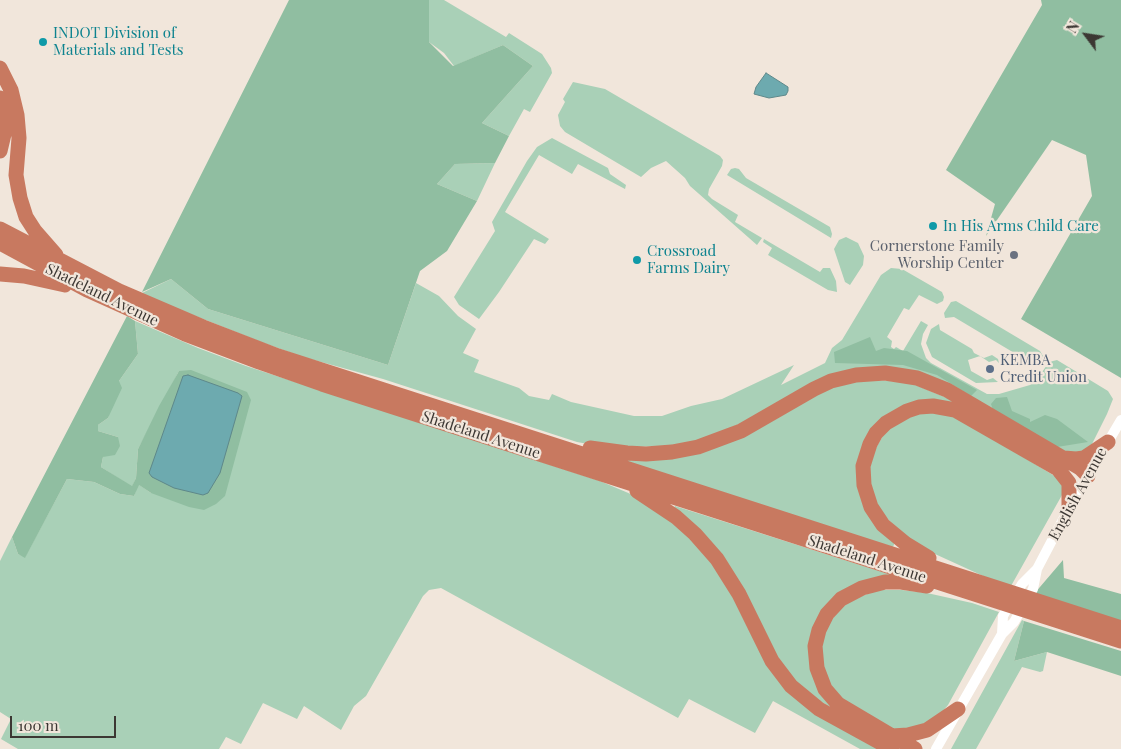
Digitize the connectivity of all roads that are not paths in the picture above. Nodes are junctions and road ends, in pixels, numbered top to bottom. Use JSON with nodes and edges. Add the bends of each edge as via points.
{"nodes":[{"id":1,"x":0,"y":68,"type":"edge"},
{"id":2,"x":0,"y":98,"type":"edge"},
{"id":3,"x":0,"y":151,"type":"edge"},
{"id":4,"x":0,"y":229,"type":"edge"},
{"id":5,"x":0,"y":243,"type":"edge"},
{"id":6,"x":73,"y":268,"type":"junction"},
{"id":7,"x":0,"y":274,"type":"edge"},
{"id":8,"x":87,"y":290,"type":"junction"},
{"id":9,"x":1121,"y":420,"type":"edge"},
{"id":10,"x":537,"y":439,"type":"junction"},
{"id":11,"x":1108,"y":442,"type":"junction"},
{"id":12,"x":1060,"y":463,"type":"junction"},
{"id":13,"x":1088,"y":476,"type":"junction"},
{"id":14,"x":621,"y":480,"type":"junction"},
{"id":15,"x":1069,"y":508,"type":"junction"},
{"id":16,"x":973,"y":586,"type":"junction"},
{"id":17,"x":1042,"y":609,"type":"junction"},
{"id":18,"x":1121,"y":628,"type":"edge"},
{"id":19,"x":1121,"y":641,"type":"edge"},
{"id":20,"x":958,"y":709,"type":"junction"},
{"id":21,"x":892,"y":742,"type":"edge"},
{"id":22,"x":916,"y":749,"type":"edge"},
{"id":23,"x":936,"y":749,"type":"edge"}],
"edges":[{"from":1,"to":6,"type":"highway","via":[[11,90],[17,115],[16,175],[20,201],[39,236]]},
{"from":2,"to":3,"type":"highway","via":[[6,130]]},
{"from":4,"to":6,"type":"highway","name":"Shadeland Avenue"},
{"from":5,"to":8,"type":"highway","name":"Shadeland Avenue"},
{"from":6,"to":10,"type":"highway","name":"Shadeland Avenue","via":[[119,291],[248,345]]},
{"from":7,"to":8,"type":"highway","via":[[29,276]]},
{"from":8,"to":14,"type":"highway","name":"Shadeland Avenue","via":[[202,341],[268,365]]},
{"from":9,"to":11,"type":"street","name":"English Avenue"},
{"from":10,"to":12,"type":"highway","via":[[627,453],[682,450],[741,431],[831,381],[885,373],[917,378],[941,387]]},
{"from":10,"to":16,"type":"highway","name":"Shadeland Avenue"},
{"from":11,"to":12,"type":"highway","via":[[1084,458]]},
{"from":11,"to":13,"type":"street","name":"English Avenue"},
{"from":12,"to":13,"type":"highway","via":[[1080,468]]},
{"from":12,"to":15,"type":"highway","via":[[1070,484]]},
{"from":12,"to":16,"type":"highway","via":[[949,408],[913,409],[892,418],[879,430],[867,450],[863,472],[866,496],[875,514],[886,528],[914,550]]},
{"from":13,"to":15,"type":"street","name":"English Avenue"},
{"from":14,"to":16,"type":"highway","name":"Shadeland Avenue"},
{"from":14,"to":21,"type":"highway","via":[[676,517],[713,554],[733,583],[768,655],[791,686],[819,709]]},
{"from":15,"to":20,"type":"street","name":"English Avenue","via":[[1037,569],[1022,584],[1004,616],[1002,634]]},
{"from":16,"to":17,"type":"highway"},
{"from":16,"to":21,"type":"highway","via":[[880,583],[848,594],[824,619],[815,658],[825,689],[843,708]]},
{"from":17,"to":18,"type":"highway"},
{"from":17,"to":19,"type":"highway"},
{"from":20,"to":21,"type":"highway","via":[[927,730]]},
{"from":20,"to":23,"type":"street","name":"English Avenue"},
{"from":21,"to":22,"type":"highway"}]}
